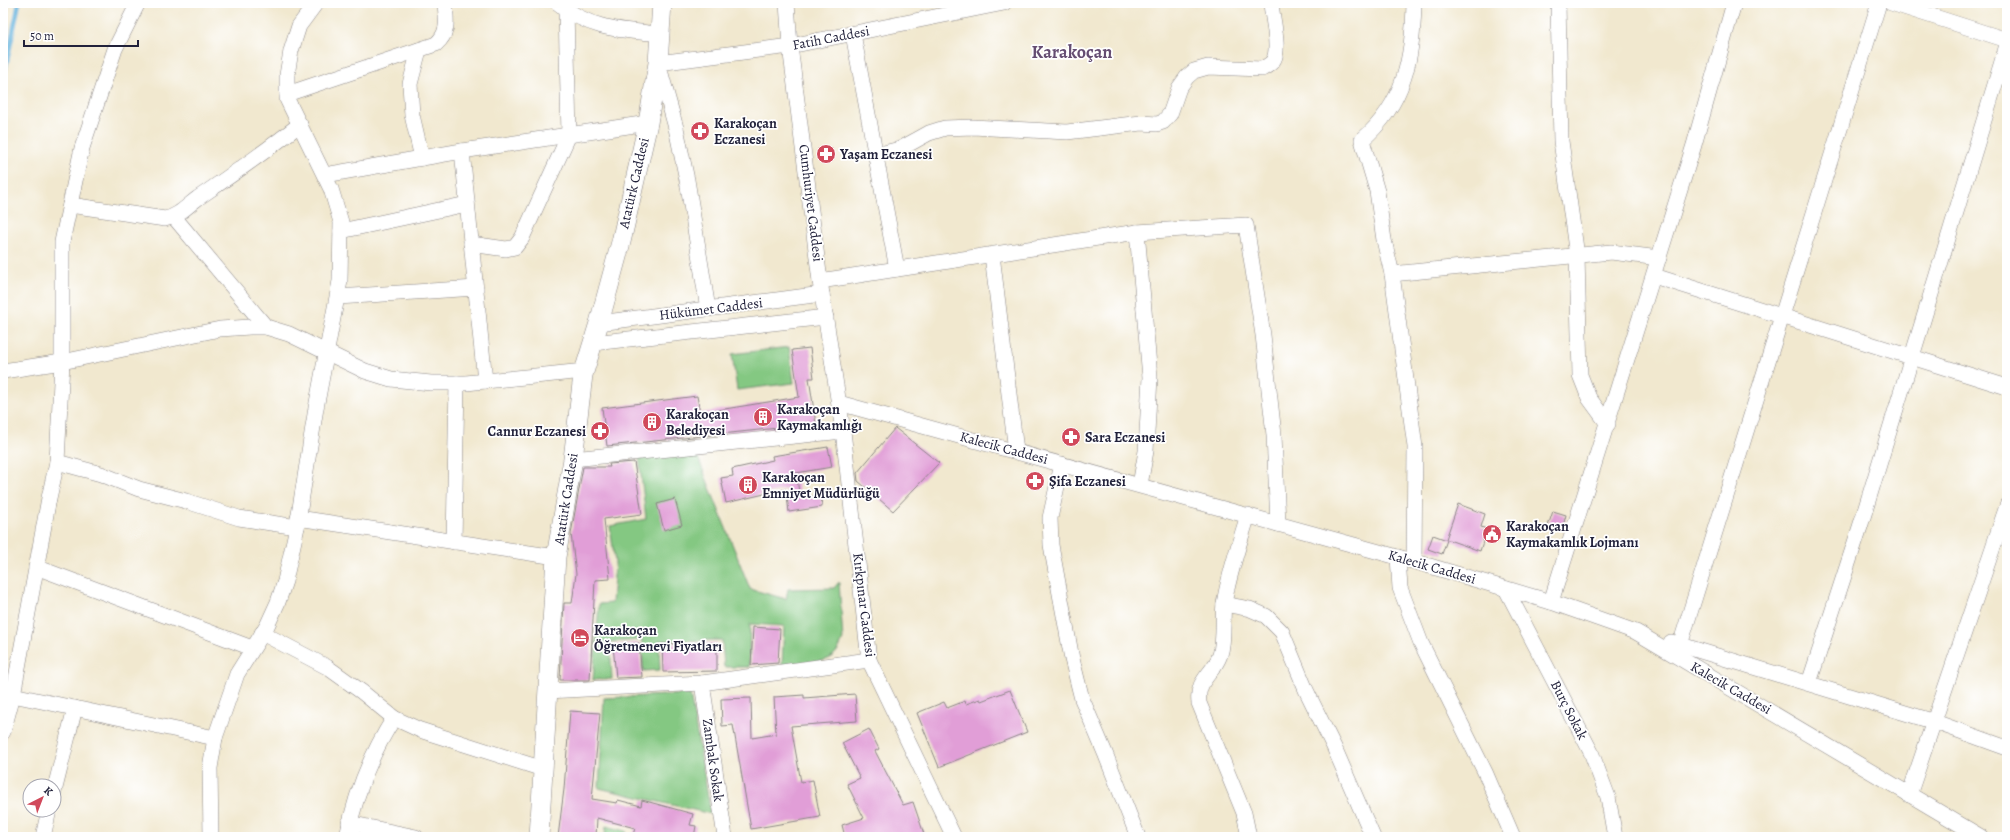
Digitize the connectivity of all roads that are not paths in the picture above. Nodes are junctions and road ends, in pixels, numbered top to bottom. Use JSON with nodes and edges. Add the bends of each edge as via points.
{"nodes":[{"id":1,"x":138,"y":3,"type":"edge"},
{"id":2,"x":316,"y":3,"type":"edge"},
{"id":3,"x":445,"y":3,"type":"edge"},
{"id":4,"x":662,"y":3,"type":"edge"},
{"id":5,"x":787,"y":3,"type":"edge"},
{"id":6,"x":1004,"y":3,"type":"edge"},
{"id":7,"x":1271,"y":3,"type":"edge"},
{"id":8,"x":1414,"y":3,"type":"edge"},
{"id":9,"x":1558,"y":3,"type":"edge"},
{"id":10,"x":1734,"y":3,"type":"edge"},
{"id":11,"x":1880,"y":3,"type":"edge"},
{"id":12,"x":1892,"y":3,"type":"edge"},
{"id":13,"x":562,"y":7,"type":"edge"},
{"id":14,"x":957,"y":8,"type":"edge"},
{"id":15,"x":660,"y":34,"type":"junction"},
{"id":16,"x":853,"y":34,"type":"junction"},
{"id":17,"x":2007,"y":40,"type":"edge"},
{"id":18,"x":2007,"y":45,"type":"edge"},
{"id":19,"x":790,"y":46,"type":"junction"},
{"id":20,"x":419,"y":50,"type":"junction"},
{"id":21,"x":658,"y":63,"type":"junction"},
{"id":22,"x":287,"y":94,"type":"junction"},
{"id":23,"x":648,"y":123,"type":"junction"},
{"id":24,"x":300,"y":124,"type":"junction"},
{"id":25,"x":569,"y":135,"type":"junction"},
{"id":26,"x":462,"y":151,"type":"junction"},
{"id":27,"x":876,"y":155,"type":"junction"},
{"id":28,"x":422,"y":158,"type":"junction"},
{"id":29,"x":325,"y":175,"type":"junction"},
{"id":30,"x":467,"y":204,"type":"junction"},
{"id":31,"x":70,"y":205,"type":"junction"},
{"id":32,"x":174,"y":217,"type":"junction"},
{"id":33,"x":341,"y":232,"type":"junction"},
{"id":34,"x":1137,"y":232,"type":"junction"},
{"id":35,"x":471,"y":244,"type":"junction"},
{"id":36,"x":992,"y":254,"type":"junction"},
{"id":37,"x":1577,"y":256,"type":"junction"},
{"id":38,"x":1659,"y":258,"type":"junction"},
{"id":39,"x":897,"y":269,"type":"junction"},
{"id":40,"x":1392,"y":274,"type":"junction"},
{"id":41,"x":1654,"y":276,"type":"junction"},
{"id":42,"x":476,"y":288,"type":"junction"},
{"id":43,"x":821,"y":288,"type":"junction"},
{"id":44,"x":338,"y":297,"type":"junction"},
{"id":45,"x":708,"y":309,"type":"junction"},
{"id":46,"x":826,"y":317,"type":"junction"},
{"id":47,"x":1783,"y":317,"type":"junction"},
{"id":48,"x":599,"y":323,"type":"junction"},
{"id":49,"x":266,"y":327,"type":"junction"},
{"id":50,"x":593,"y":343,"type":"junction"},
{"id":51,"x":327,"y":352,"type":"junction"},
{"id":52,"x":1911,"y":358,"type":"junction"},
{"id":53,"x":62,"y":362,"type":"junction"},
{"id":54,"x":584,"y":370,"type":"junction"},
{"id":55,"x":3,"y":371,"type":"edge"},
{"id":56,"x":485,"y":381,"type":"junction"},
{"id":57,"x":457,"y":383,"type":"junction"},
{"id":58,"x":2007,"y":387,"type":"edge"},
{"id":59,"x":839,"y":403,"type":"junction"},
{"id":60,"x":1608,"y":424,"type":"junction"},
{"id":61,"x":843,"y":431,"type":"junction"},
{"id":62,"x":1016,"y":451,"type":"junction"},
{"id":63,"x":573,"y":459,"type":"junction"},
{"id":64,"x":57,"y":462,"type":"junction"},
{"id":65,"x":1062,"y":464,"type":"junction"},
{"id":66,"x":1140,"y":486,"type":"junction"},
{"id":67,"x":2007,"y":506,"type":"edge"},
{"id":68,"x":1248,"y":515,"type":"junction"},
{"id":69,"x":298,"y":522,"type":"junction"},
{"id":70,"x":1278,"y":524,"type":"junction"},
{"id":71,"x":454,"y":542,"type":"junction"},
{"id":72,"x":556,"y":557,"type":"junction"},
{"id":73,"x":1398,"y":557,"type":"junction"},
{"id":74,"x":1414,"y":561,"type":"junction"},
{"id":75,"x":36,"y":567,"type":"junction"},
{"id":76,"x":1506,"y":589,"type":"junction"},
{"id":77,"x":1551,"y":602,"type":"junction"},
{"id":78,"x":1224,"y":604,"type":"junction"},
{"id":79,"x":262,"y":632,"type":"junction"},
{"id":80,"x":1636,"y":632,"type":"junction"},
{"id":81,"x":1680,"y":645,"type":"junction"},
{"id":82,"x":252,"y":648,"type":"junction"},
{"id":83,"x":869,"y":660,"type":"junction"},
{"id":84,"x":702,"y":683,"type":"junction"},
{"id":85,"x":1809,"y":683,"type":"junction"},
{"id":86,"x":547,"y":691,"type":"junction"},
{"id":87,"x":13,"y":695,"type":"junction"},
{"id":88,"x":75,"y":708,"type":"junction"},
{"id":89,"x":394,"y":718,"type":"junction"},
{"id":90,"x":1935,"y":722,"type":"junction"},
{"id":91,"x":3,"y":732,"type":"edge"},
{"id":92,"x":215,"y":738,"type":"junction"},
{"id":93,"x":2007,"y":748,"type":"edge"},
{"id":94,"x":543,"y":769,"type":"junction"},
{"id":95,"x":58,"y":778,"type":"edge"},
{"id":96,"x":1909,"y":795,"type":"junction"},
{"id":97,"x":47,"y":818,"type":"edge"},
{"id":98,"x":348,"y":830,"type":"edge"},
{"id":99,"x":43,"y":837,"type":"edge"},
{"id":100,"x":211,"y":837,"type":"edge"},
{"id":101,"x":416,"y":837,"type":"edge"},
{"id":102,"x":539,"y":837,"type":"edge"},
{"id":103,"x":725,"y":837,"type":"edge"},
{"id":104,"x":954,"y":837,"type":"edge"},
{"id":105,"x":1138,"y":837,"type":"edge"},
{"id":106,"x":1249,"y":837,"type":"edge"},
{"id":107,"x":1373,"y":837,"type":"edge"},
{"id":108,"x":1513,"y":837,"type":"edge"},
{"id":109,"x":1615,"y":837,"type":"edge"},
{"id":110,"x":1981,"y":837,"type":"edge"}],
"edges":[{"from":1,"to":31,"type":"street","via":[[112,56],[82,148]]},
{"from":2,"to":22,"type":"street","via":[[300,26],[291,51]]},
{"from":3,"to":20,"type":"street","via":[[447,27],[444,36],[436,44]]},
{"from":4,"to":15,"type":"main road","name":"Atatürk Caddesi"},
{"from":5,"to":19,"type":"street","name":"Cumhuriyet Caddesi"},
{"from":6,"to":14,"type":"street","name":"Fatih Caddesi"},
{"from":7,"to":27,"type":"street","via":[[1276,48],[1274,60],[1262,69],[1208,67],[1194,72],[1179,88],[1170,114],[1163,122],[1067,132],[945,128],[929,133],[900,149]]},
{"from":8,"to":40,"type":"street","via":[[1412,47],[1400,90],[1377,127],[1362,140],[1377,191]]},
{"from":9,"to":37,"type":"street","via":[[1561,141]]},
{"from":10,"to":38,"type":"street","via":[[1699,131]]},
{"from":11,"to":47,"type":"street"},
{"from":12,"to":17,"type":"street"},
{"from":13,"to":15,"type":"street","via":[[576,17],[606,29]]},
{"from":13,"to":25,"type":"street"},
{"from":14,"to":16,"type":"street","name":"Fatih Caddesi"},
{"from":15,"to":21,"type":"main road","name":"Atatürk Caddesi"},
{"from":16,"to":19,"type":"street","name":"Fatih Caddesi"},
{"from":16,"to":27,"type":"street"},
{"from":18,"to":52,"type":"street"},
{"from":19,"to":21,"type":"street","name":"Fatih Caddesi"},
{"from":19,"to":43,"type":"street","name":"Cumhuriyet Caddesi"},
{"from":20,"to":22,"type":"street"},
{"from":20,"to":28,"type":"street","via":[[410,84],[412,114]]},
{"from":21,"to":23,"type":"main road","name":"Atatürk Caddesi"},
{"from":21,"to":45,"type":"street","via":[[685,172]]},
{"from":22,"to":24,"type":"street"},
{"from":23,"to":25,"type":"street"},
{"from":23,"to":48,"type":"main road","name":"Atatürk Caddesi","via":[[621,242]]},
{"from":24,"to":29,"type":"street"},
{"from":24,"to":32,"type":"street","via":[[266,152]]},
{"from":25,"to":26,"type":"street"},
{"from":25,"to":35,"type":"street","via":[[522,238],[515,247],[506,249]]},
{"from":26,"to":28,"type":"street"},
{"from":26,"to":30,"type":"street"},
{"from":27,"to":39,"type":"street"},
{"from":28,"to":29,"type":"street"},
{"from":29,"to":33,"type":"street","via":[[341,222]]},
{"from":30,"to":33,"type":"street"},
{"from":30,"to":35,"type":"street"},
{"from":31,"to":32,"type":"street","via":[[165,220]]},
{"from":31,"to":53,"type":"street","via":[[62,242]]},
{"from":32,"to":49,"type":"street"},
{"from":33,"to":44,"type":"street"},
{"from":34,"to":36,"type":"street","name":"Hükümet Caddesi"},
{"from":34,"to":66,"type":"street","via":[[1150,377],[1146,451]]},
{"from":34,"to":70,"type":"street","name":"Hükümet Caddesi","via":[[1246,225],[1263,335],[1274,435]]},
{"from":35,"to":42,"type":"street"},
{"from":36,"to":39,"type":"street","name":"Hükümet Caddesi"},
{"from":36,"to":62,"type":"street"},
{"from":37,"to":38,"type":"street","via":[[1611,252]]},
{"from":37,"to":40,"type":"street"},
{"from":37,"to":60,"type":"street","via":[[1580,375],[1589,398]]},
{"from":38,"to":41,"type":"street"},
{"from":39,"to":43,"type":"street","name":"Hükümet Caddesi"},
{"from":40,"to":74,"type":"street","via":[[1415,447]]},
{"from":41,"to":47,"type":"street"},
{"from":41,"to":60,"type":"street"},
{"from":42,"to":44,"type":"street"},
{"from":42,"to":56,"type":"street"},
{"from":43,"to":45,"type":"street","name":"Hükümet Caddesi"},
{"from":43,"to":46,"type":"street","name":"Cumhuriyet Caddesi"},
{"from":44,"to":51,"type":"street"},
{"from":45,"to":48,"type":"street","name":"Hükümet Caddesi"},
{"from":46,"to":50,"type":"street"},
{"from":46,"to":59,"type":"street","name":"Cumhuriyet Caddesi"},
{"from":47,"to":52,"type":"street"},
{"from":47,"to":81,"type":"street"},
{"from":48,"to":50,"type":"main road","name":"Atatürk Caddesi"},
{"from":49,"to":51,"type":"street","via":[[289,334]]},
{"from":49,"to":53,"type":"street","via":[[220,329]]},
{"from":50,"to":54,"type":"main road","name":"Atatürk Caddesi"},
{"from":51,"to":57,"type":"street","via":[[365,371],[391,379]]},
{"from":51,"to":69,"type":"street"},
{"from":52,"to":58,"type":"street"},
{"from":52,"to":85,"type":"street"},
{"from":53,"to":55,"type":"street"},
{"from":53,"to":64,"type":"street"},
{"from":54,"to":56,"type":"street"},
{"from":54,"to":63,"type":"main road","name":"Atatürk Caddesi"},
{"from":56,"to":57,"type":"street"},
{"from":57,"to":71,"type":"street"},
{"from":59,"to":61,"type":"street","name":"Kırkpınar Caddesi"},
{"from":59,"to":62,"type":"street","name":"Kalecik Caddesi"},
{"from":60,"to":77,"type":"street"},
{"from":61,"to":63,"type":"street"},
{"from":61,"to":83,"type":"street","name":"Kırkpınar Caddesi"},
{"from":62,"to":65,"type":"street","name":"Kalecik Caddesi"},
{"from":63,"to":72,"type":"main road","name":"Atatürk Caddesi"},
{"from":64,"to":69,"type":"street","via":[[239,518]]},
{"from":64,"to":75,"type":"street"},
{"from":65,"to":66,"type":"street","name":"Kalecik Caddesi"},
{"from":65,"to":105,"type":"street","via":[[1050,518],[1051,545],[1072,659],[1082,699]]},
{"from":66,"to":68,"type":"street","name":"Kalecik Caddesi"},
{"from":67,"to":90,"type":"street"},
{"from":68,"to":70,"type":"street","name":"Kalecik Caddesi"},
{"from":68,"to":78,"type":"street","via":[[1232,565]]},
{"from":69,"to":71,"type":"street"},
{"from":69,"to":79,"type":"street","via":[[280,595]]},
{"from":70,"to":73,"type":"street","name":"Kalecik Caddesi"},
{"from":71,"to":72,"type":"street"},
{"from":72,"to":86,"type":"main road","name":"Atatürk Caddesi"},
{"from":73,"to":74,"type":"street","name":"Kalecik Caddesi"},
{"from":73,"to":108,"type":"street","via":[[1400,588],[1421,644],[1485,772]]},
{"from":74,"to":76,"type":"street","name":"Kalecik Caddesi"},
{"from":75,"to":82,"type":"street"},
{"from":75,"to":87,"type":"street"},
{"from":76,"to":77,"type":"street","name":"Kalecik Caddesi"},
{"from":76,"to":109,"type":"street","name":"Burç Sokak","via":[[1594,759],[1608,797]]},
{"from":77,"to":80,"type":"street","name":"Kalecik Caddesi"},
{"from":78,"to":106,"type":"street","via":[[1220,654],[1216,664],[1201,683],[1198,693],[1199,704],[1244,813]]},
{"from":78,"to":107,"type":"street","via":[[1250,609],[1266,616],[1282,632]]},
{"from":79,"to":82,"type":"street"},
{"from":79,"to":89,"type":"street","via":[[327,667]]},
{"from":80,"to":81,"type":"street"},
{"from":80,"to":96,"type":"street","name":"Kalecik Caddesi"},
{"from":81,"to":85,"type":"street"},
{"from":82,"to":92,"type":"street","via":[[237,674]]},
{"from":83,"to":84,"type":"street"},
{"from":83,"to":104,"type":"street","name":"Kırkpınar Caddesi"},
{"from":84,"to":86,"type":"street"},
{"from":84,"to":103,"type":"street","name":"Zambak Sokak"},
{"from":85,"to":90,"type":"street"},
{"from":86,"to":94,"type":"main road","name":"Atatürk Caddesi"},
{"from":87,"to":88,"type":"street"},
{"from":87,"to":91,"type":"street"},
{"from":88,"to":92,"type":"street"},
{"from":88,"to":95,"type":"street"},
{"from":89,"to":94,"type":"street","via":[[420,730]]},
{"from":89,"to":98,"type":"street","via":[[377,748],[360,788]]},
{"from":90,"to":93,"type":"street"},
{"from":90,"to":96,"type":"street"},
{"from":92,"to":100,"type":"street","via":[[210,768]]},
{"from":94,"to":102,"type":"main road","name":"Atatürk Caddesi"},
{"from":96,"to":110,"type":"street","name":"Kalecik Caddesi"},
{"from":97,"to":99,"type":"street"},
{"from":98,"to":101,"type":"street"}]}
